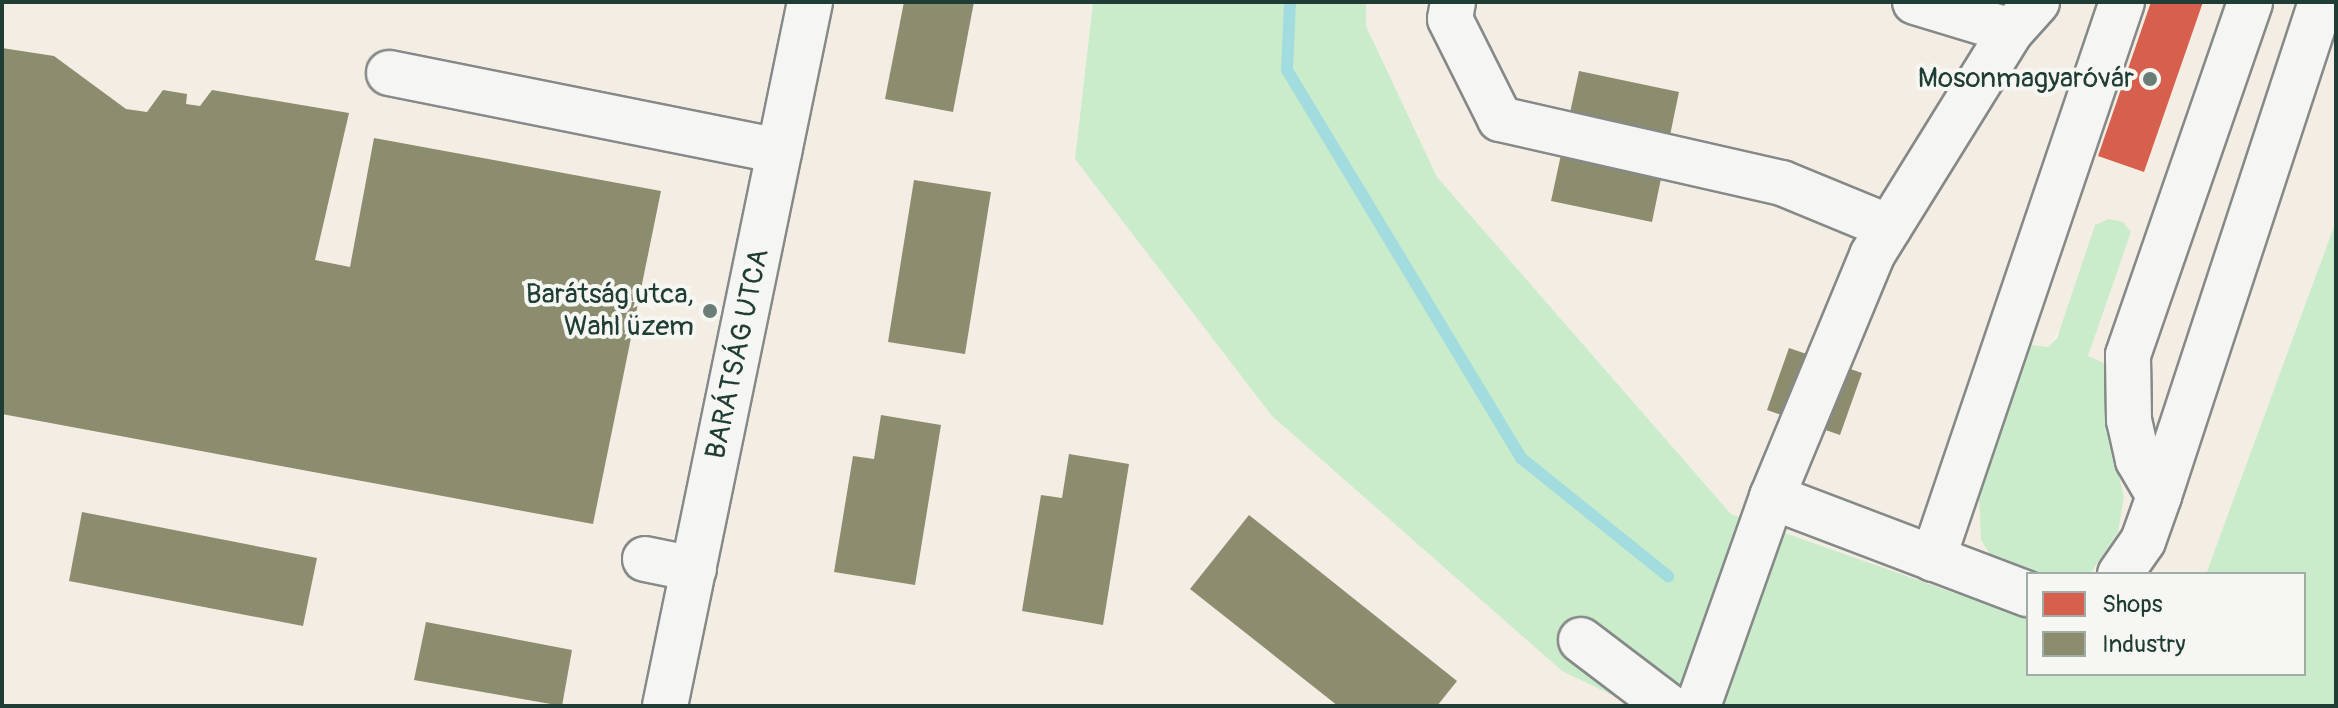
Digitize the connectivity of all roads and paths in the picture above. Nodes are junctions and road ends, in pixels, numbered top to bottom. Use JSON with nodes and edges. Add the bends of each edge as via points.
{"nodes":[{"id":1,"x":810,"y":2,"type":"edge"},
{"id":2,"x":1453,"y":2,"type":"edge"},
{"id":3,"x":1915,"y":2,"type":"edge"},
{"id":4,"x":2122,"y":2,"type":"edge"},
{"id":5,"x":2250,"y":2,"type":"edge"},
{"id":6,"x":2321,"y":2,"type":"edge"},
{"id":7,"x":2024,"y":16,"type":"edge"},
{"id":8,"x":389,"y":73,"type":"dead end"},
{"id":9,"x":779,"y":151,"type":"junction"},
{"id":10,"x":1889,"y":227,"type":"junction"},
{"id":11,"x":2159,"y":496,"type":"junction"},
{"id":12,"x":1772,"y":497,"type":"junction"},
{"id":13,"x":645,"y":559,"type":"dead end"},
{"id":14,"x":1933,"y":559,"type":"junction"},
{"id":15,"x":694,"y":569,"type":"junction"},
{"id":16,"x":2121,"y":572,"type":"edge"},
{"id":17,"x":2026,"y":593,"type":"edge"},
{"id":18,"x":1581,"y":640,"type":"dead end"},
{"id":19,"x":665,"y":706,"type":"edge"},
{"id":20,"x":1668,"y":706,"type":"edge"},
{"id":21,"x":1698,"y":706,"type":"edge"}],
"edges":[{"from":1,"to":9,"type":"street","name":"BARÁTSÁG UTCA"},
{"from":2,"to":10,"type":"street","via":[[1450,19],[1500,119],[1782,183]]},
{"from":3,"to":7,"type":"street"},
{"from":4,"to":14,"type":"street"},
{"from":5,"to":11,"type":"street","via":[[2128,355],[2129,420],[2138,460]]},
{"from":6,"to":11,"type":"street"},
{"from":7,"to":10,"type":"street"},
{"from":8,"to":9,"type":"street"},
{"from":9,"to":15,"type":"street","name":"BARÁTSÁG UTCA"},
{"from":10,"to":12,"type":"street","via":[[1872,255]]},
{"from":11,"to":16,"type":"street","via":[[2143,541]]},
{"from":12,"to":14,"type":"street"},
{"from":12,"to":21,"type":"street"},
{"from":13,"to":15,"type":"street"},
{"from":14,"to":17,"type":"street"},
{"from":15,"to":19,"type":"street","name":"BARÁTSÁG UTCA"},
{"from":18,"to":20,"type":"street"}]}
